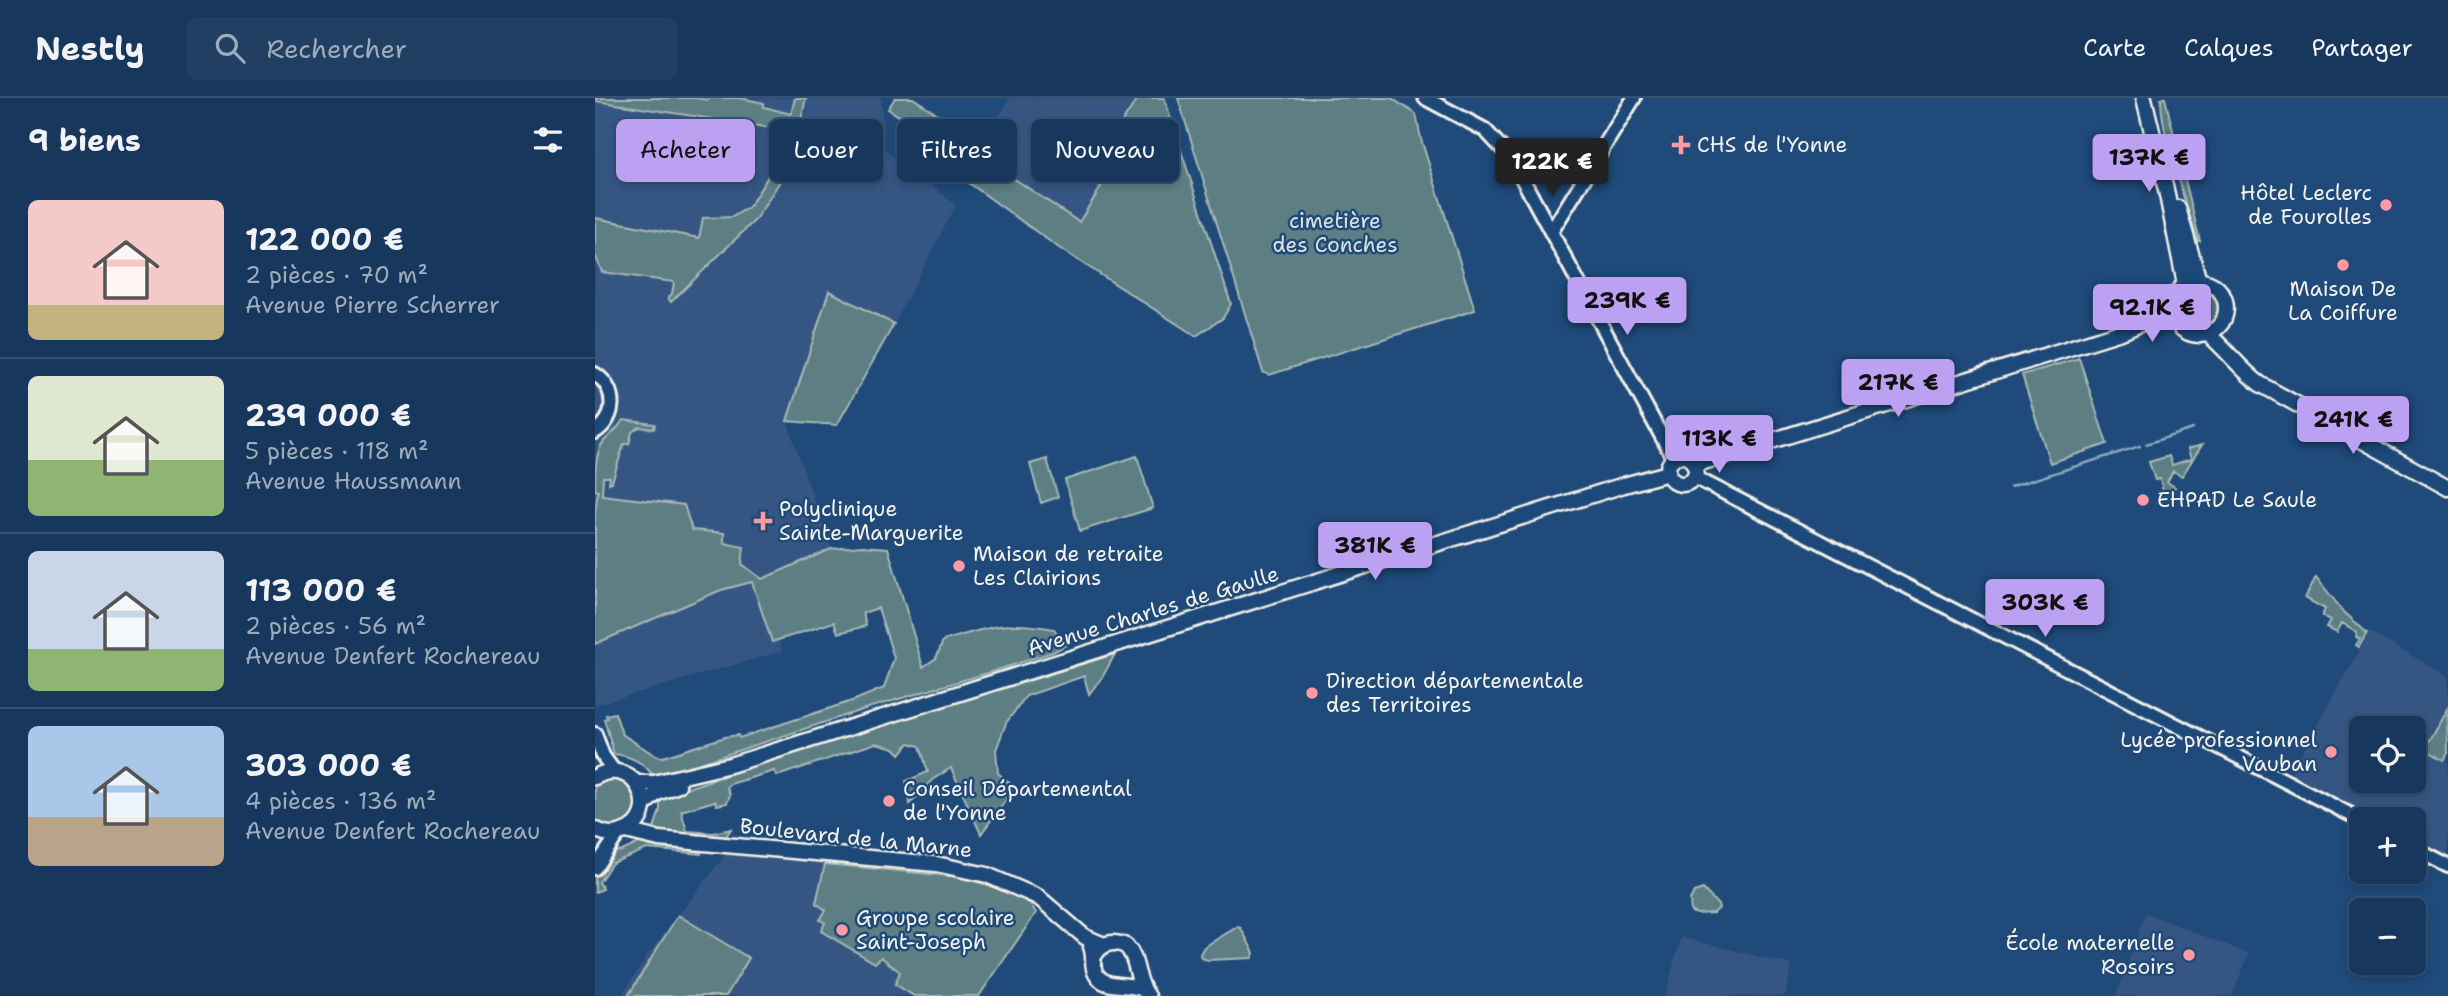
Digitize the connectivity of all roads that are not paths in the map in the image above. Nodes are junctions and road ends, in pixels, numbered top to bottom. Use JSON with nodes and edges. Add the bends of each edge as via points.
{"nodes":[{"id":1,"x":1425,"y":98,"type":"edge"},
{"id":2,"x":1634,"y":98,"type":"edge"},
{"id":3,"x":2146,"y":98,"type":"edge"},
{"id":4,"x":1551,"y":232,"type":"junction"},
{"id":5,"x":2193,"y":279,"type":"junction"},
{"id":6,"x":2173,"y":316,"type":"junction"},
{"id":7,"x":2222,"y":323,"type":"junction"},
{"id":8,"x":2209,"y":334,"type":"junction"},
{"id":9,"x":2240,"y":366,"type":"junction"},
{"id":10,"x":595,"y":374,"type":"edge"},
{"id":11,"x":596,"y":434,"type":"edge"},
{"id":12,"x":1674,"y":459,"type":"junction"},
{"id":13,"x":1694,"y":471,"type":"junction"},
{"id":14,"x":1668,"y":473,"type":"junction"},
{"id":15,"x":2448,"y":488,"type":"edge"},
{"id":16,"x":595,"y":734,"type":"edge"},
{"id":17,"x":730,"y":765,"type":"junction"},
{"id":18,"x":614,"y":772,"type":"junction"},
{"id":19,"x":595,"y":777,"type":"edge"},
{"id":20,"x":636,"y":783,"type":"junction"},
{"id":21,"x":641,"y":811,"type":"junction"},
{"id":22,"x":2349,"y":814,"type":"edge"},
{"id":23,"x":597,"y":830,"type":"edge"},
{"id":24,"x":622,"y":832,"type":"junction"},
{"id":25,"x":646,"y":834,"type":"junction"},
{"id":26,"x":2426,"y":855,"type":"edge"},
{"id":27,"x":598,"y":863,"type":"edge"},
{"id":28,"x":2448,"y":866,"type":"edge"},
{"id":29,"x":1099,"y":950,"type":"junction"},
{"id":30,"x":1135,"y":966,"type":"junction"},
{"id":31,"x":1120,"y":984,"type":"junction"},
{"id":32,"x":1145,"y":992,"type":"edge"}],
"edges":[{"from":1,"to":4,"type":"street","via":[[1500,144]]},
{"from":2,"to":4,"type":"street"},
{"from":3,"to":5,"type":"main road","via":[[2166,190]]},
{"from":4,"to":12,"type":"street"},
{"from":5,"to":6,"type":"main road","via":[[2175,295]]},
{"from":5,"to":7,"type":"main road","via":[[2214,285],[2222,293],[2226,306]]},
{"from":6,"to":8,"type":"main road","via":[[2186,333]]},
{"from":6,"to":13,"type":"main road"},
{"from":7,"to":8,"type":"main road"},
{"from":7,"to":9,"type":"main road"},
{"from":8,"to":9,"type":"main road"},
{"from":9,"to":15,"type":"main road","via":[[2285,398]]},
{"from":10,"to":11,"type":"street","via":[[612,397],[610,415]]},
{"from":12,"to":13,"type":"main road","via":[[1683,457]]},
{"from":12,"to":14,"type":"main road"},
{"from":13,"to":14,"type":"main road","via":[[1688,483],[1680,484]]},
{"from":13,"to":22,"type":"street"},
{"from":14,"to":17,"type":"main road","name":"Avenue Charles de Gaulle"},
{"from":16,"to":18,"type":"street"},
{"from":17,"to":20,"type":"main road","name":"Avenue Charles de Gaulle"},
{"from":17,"to":21,"type":"main road","name":"Avenue Charles de Gaulle","via":[[657,793]]},
{"from":18,"to":19,"type":"main road"},
{"from":18,"to":20,"type":"main road"},
{"from":20,"to":21,"type":"main road","via":[[643,797]]},
{"from":21,"to":24,"type":"main road","name":"Avenue Charles de Gaulle"},
{"from":21,"to":25,"type":"main road"},
{"from":23,"to":24,"type":"main road","name":"Boulevard de la Marne"},
{"from":23,"to":27,"type":"street"},
{"from":24,"to":25,"type":"main road","name":"Boulevard de la Marne"},
{"from":24,"to":27,"type":"street"},
{"from":25,"to":29,"type":"main road","name":"Boulevard de la Marne","via":[[659,839],[936,864],[987,875],[1038,897]]},
{"from":26,"to":28,"type":"street"},
{"from":29,"to":30,"type":"main road","via":[[1112,943],[1126,946]]},
{"from":29,"to":31,"type":"main road","via":[[1093,967],[1101,980]]},
{"from":30,"to":31,"type":"main road"},
{"from":30,"to":32,"type":"main road"},
{"from":31,"to":32,"type":"main road"}]}
